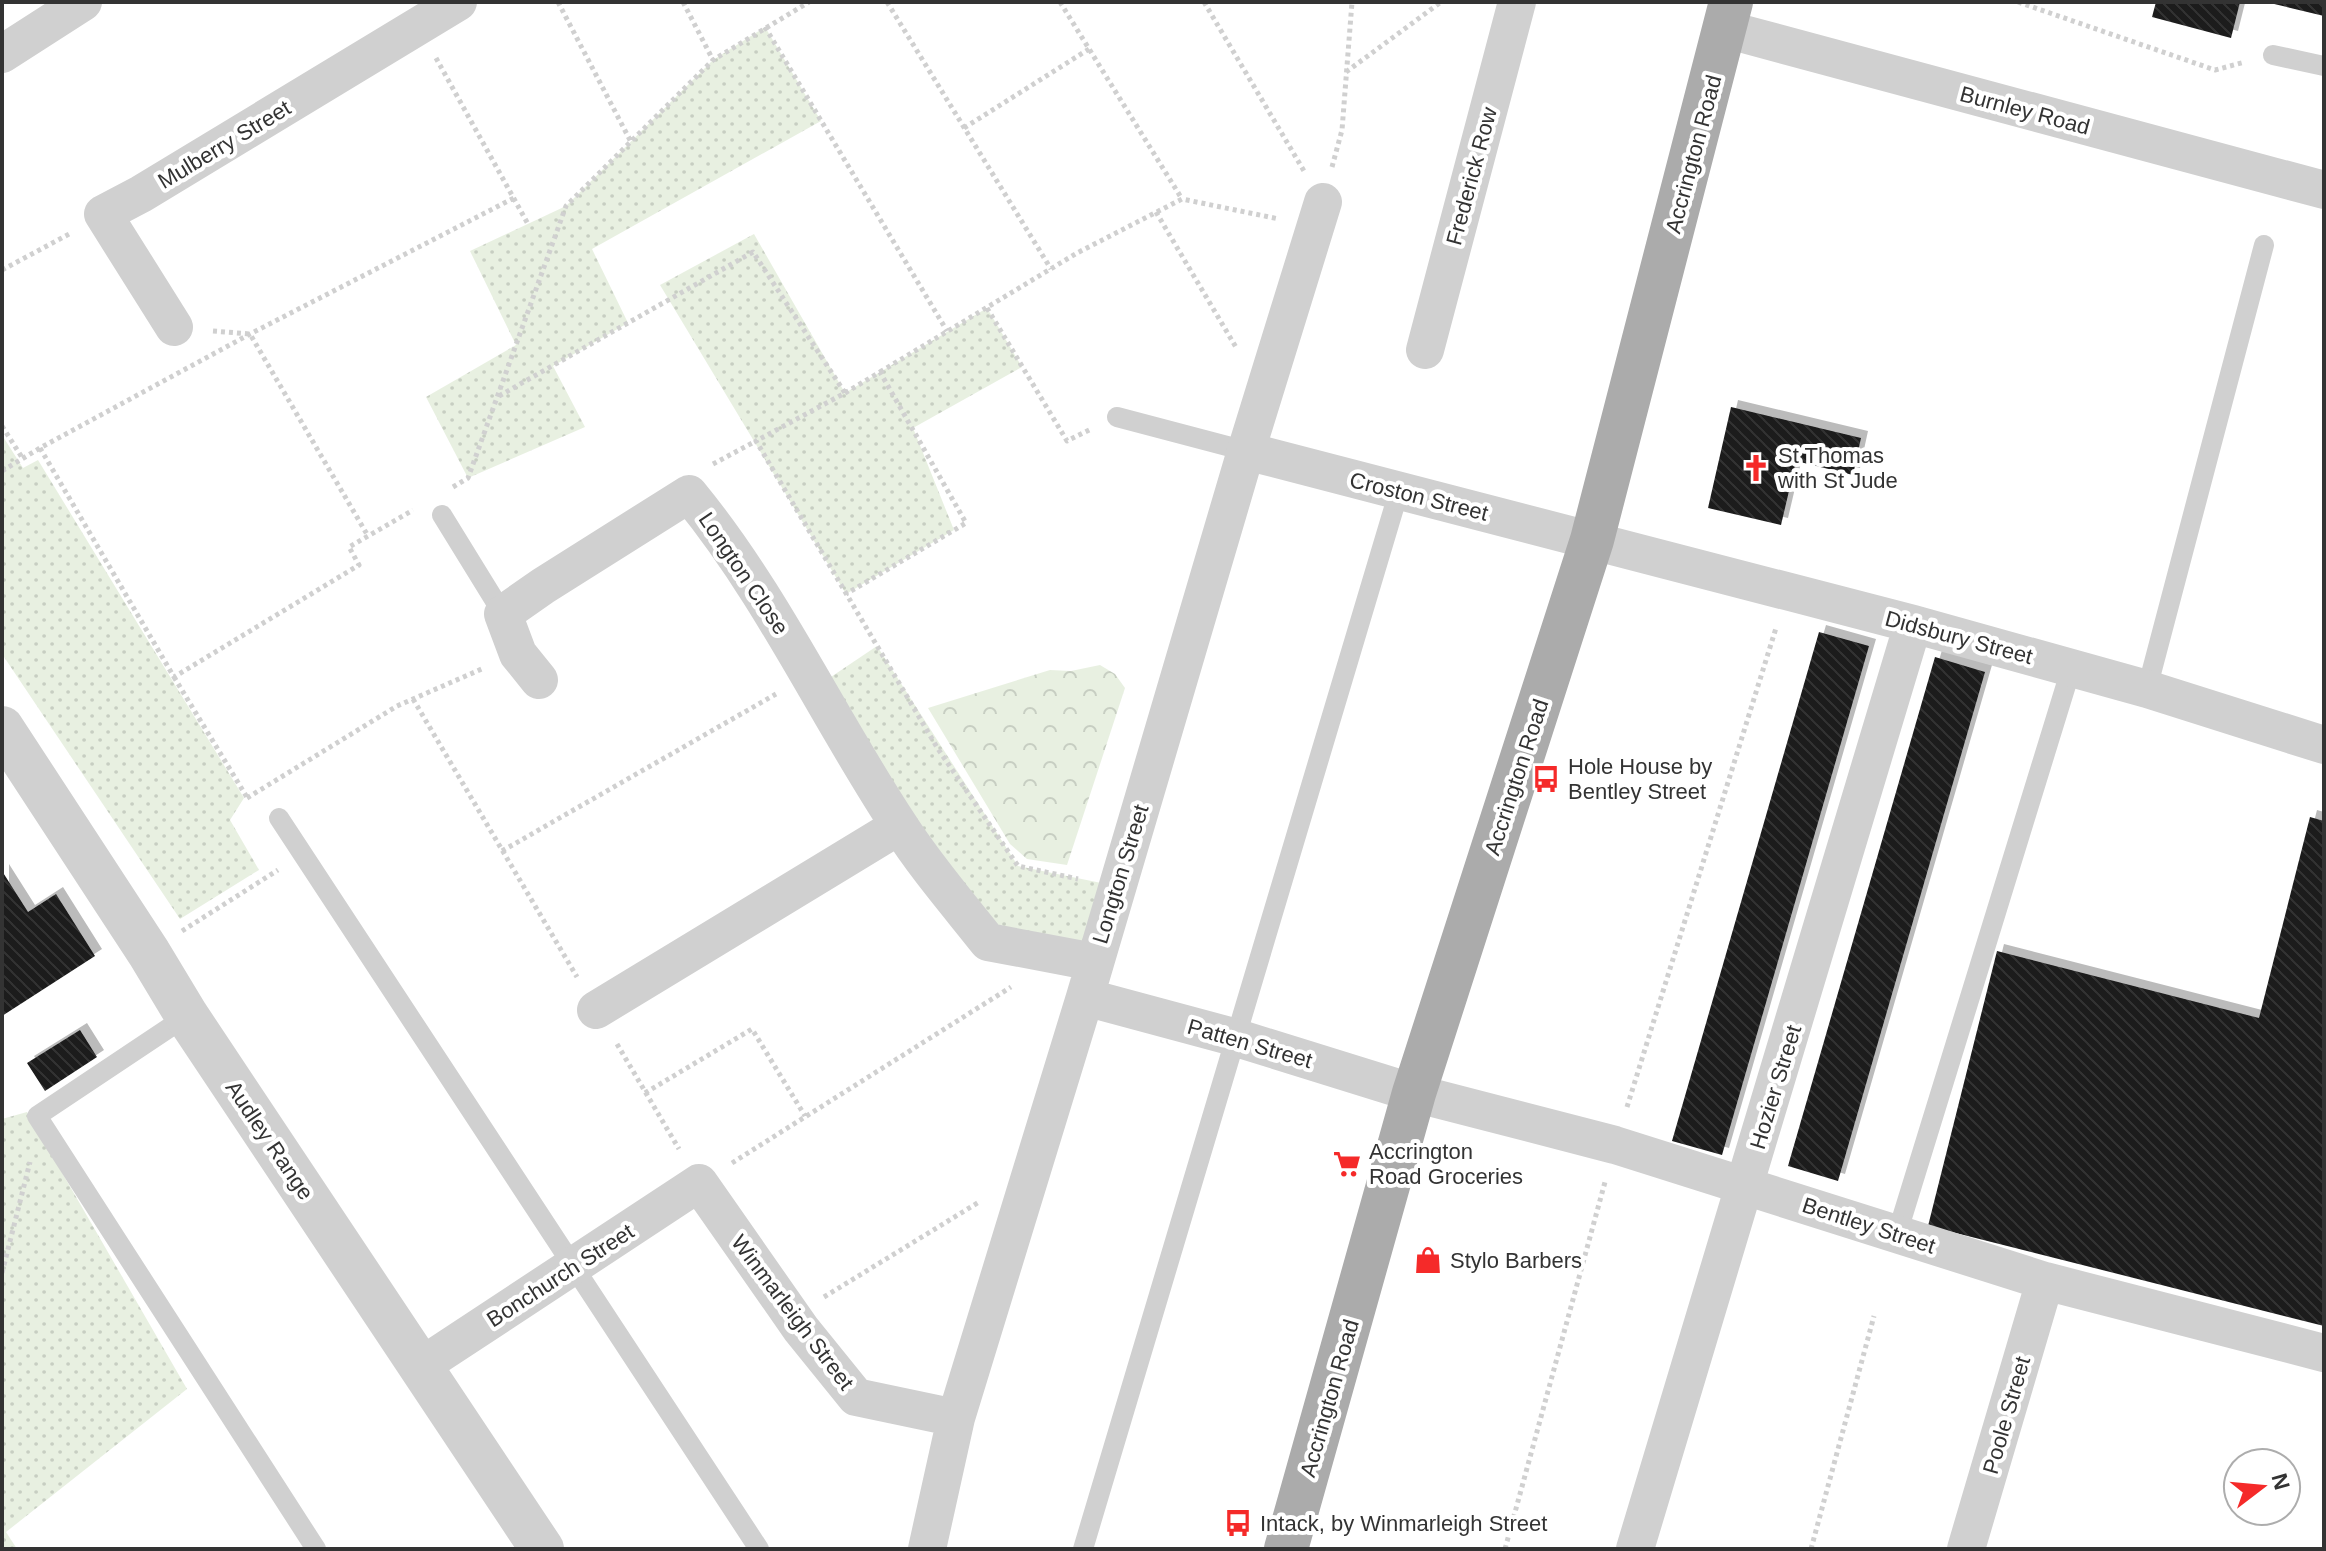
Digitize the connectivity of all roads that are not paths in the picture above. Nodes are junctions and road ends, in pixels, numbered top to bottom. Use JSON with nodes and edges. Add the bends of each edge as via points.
{"nodes":[{"id":1,"x":83,"y":2,"type":"edge"},
{"id":2,"x":458,"y":2,"type":"edge"},
{"id":3,"x":1517,"y":2,"type":"edge"},
{"id":4,"x":1728,"y":16,"type":"edge"},
{"id":5,"x":2,"y":54,"type":"edge"},
{"id":6,"x":2273,"y":55,"type":"road end"},
{"id":7,"x":2324,"y":66,"type":"edge"},
{"id":8,"x":2324,"y":190,"type":"edge"},
{"id":9,"x":1319,"y":214,"type":"road end"},
{"id":10,"x":2264,"y":245,"type":"dead end"},
{"id":11,"x":174,"y":327,"type":"road end"},
{"id":12,"x":1425,"y":350,"type":"dead end"},
{"id":13,"x":1117,"y":417,"type":"road end"},
{"id":14,"x":1246,"y":451,"type":"junction"},
{"id":15,"x":1399,"y":491,"type":"junction"},
{"id":16,"x":442,"y":515,"type":"dead end"},
{"id":17,"x":1592,"y":540,"type":"junction"},
{"id":18,"x":503,"y":614,"type":"junction"},
{"id":19,"x":1913,"y":624,"type":"junction"},
{"id":20,"x":528,"y":667,"type":"road end"},
{"id":21,"x":2071,"y":669,"type":"junction"},
{"id":22,"x":2147,"y":689,"type":"junction"},
{"id":23,"x":2,"y":728,"type":"edge"},
{"id":24,"x":2324,"y":745,"type":"edge"},
{"id":25,"x":279,"y":818,"type":"road end"},
{"id":26,"x":899,"y":826,"type":"junction"},
{"id":27,"x":1079,"y":972,"type":"junction"},
{"id":28,"x":596,"y":1010,"type":"road end"},
{"id":29,"x":187,"y":1016,"type":"junction"},
{"id":30,"x":1237,"y":1038,"type":"junction"},
{"id":31,"x":1414,"y":1093,"type":"junction"},
{"id":32,"x":699,"y":1183,"type":"joint"},
{"id":33,"x":1745,"y":1186,"type":"junction"},
{"id":34,"x":1897,"y":1234,"type":"junction"},
{"id":35,"x":575,"y":1266,"type":"junction"},
{"id":36,"x":2045,"y":1281,"type":"junction"},
{"id":37,"x":2324,"y":1353,"type":"edge"},
{"id":38,"x":421,"y":1366,"type":"junction"},
{"id":39,"x":956,"y":1418,"type":"junction"},
{"id":40,"x":316,"y":1549,"type":"edge"},
{"id":41,"x":542,"y":1549,"type":"edge"},
{"id":42,"x":759,"y":1549,"type":"edge"},
{"id":43,"x":927,"y":1549,"type":"edge"},
{"id":44,"x":1083,"y":1549,"type":"edge"},
{"id":45,"x":1286,"y":1549,"type":"edge"},
{"id":46,"x":1635,"y":1549,"type":"edge"},
{"id":47,"x":1966,"y":1549,"type":"edge"}],
"edges":[{"from":1,"to":5,"type":"street"},
{"from":2,"to":11,"type":"street","name":"Mulberry Street","via":[[103,214]]},
{"from":3,"to":12,"type":"street","name":"Frederick Row"},
{"from":4,"to":8,"type":"street","name":"Burnley Road"},
{"from":4,"to":17,"type":"main road","name":"Accrington Road"},
{"from":6,"to":7,"type":"lane"},
{"from":9,"to":14,"type":"street","name":"Longton Street"},
{"from":10,"to":22,"type":"lane"},
{"from":13,"to":14,"type":"lane"},
{"from":14,"to":15,"type":"street","name":"Croston Street"},
{"from":14,"to":27,"type":"street","name":"Longton Street","via":[[1116,886]]},
{"from":15,"to":17,"type":"street","name":"Croston Street"},
{"from":15,"to":30,"type":"lane"},
{"from":16,"to":18,"type":"lane"},
{"from":17,"to":19,"type":"street","name":"Didsbury Street"},
{"from":17,"to":31,"type":"main road","name":"Accrington Road"},
{"from":18,"to":20,"type":"street"},
{"from":18,"to":26,"type":"street","name":"Longton Close","via":[[689,494],[809,675]]},
{"from":19,"to":21,"type":"street","name":"Didsbury Street"},
{"from":19,"to":33,"type":"street","name":"Hozier Street"},
{"from":21,"to":22,"type":"street","name":"Didsbury Street"},
{"from":21,"to":34,"type":"lane"},
{"from":22,"to":24,"type":"street","name":"Didsbury Street"},
{"from":23,"to":29,"type":"street","name":"Audley Range"},
{"from":25,"to":35,"type":"lane"},
{"from":26,"to":27,"type":"street","name":"Longton Close","via":[[988,942]]},
{"from":26,"to":28,"type":"street"},
{"from":27,"to":30,"type":"street","name":"Patten Street"},
{"from":27,"to":39,"type":"street","name":"Longton Street"},
{"from":29,"to":38,"type":"street","name":"Audley Range"},
{"from":29,"to":40,"type":"lane","via":[[37,1116]]},
{"from":30,"to":31,"type":"street","name":"Patten Street"},
{"from":30,"to":44,"type":"lane"},
{"from":31,"to":33,"type":"street","name":"Bentley Street","via":[[1615,1145]]},
{"from":31,"to":45,"type":"main road","name":"Accrington Road"},
{"from":32,"to":35,"type":"street","name":"Bonchurch Street"},
{"from":32,"to":39,"type":"street","name":"Winmarleigh Street","via":[[856,1397]]},
{"from":33,"to":34,"type":"street","name":"Bentley Street"},
{"from":33,"to":46,"type":"street","name":"Hozier Street"},
{"from":34,"to":36,"type":"street","name":"Bentley Street"},
{"from":35,"to":38,"type":"street","name":"Bonchurch Street"},
{"from":35,"to":42,"type":"lane"},
{"from":36,"to":37,"type":"street","name":"Bentley Street"},
{"from":36,"to":47,"type":"street","name":"Poole Street"},
{"from":38,"to":41,"type":"street","name":"Audley Range"},
{"from":39,"to":43,"type":"street","name":"Longton Street"}]}
